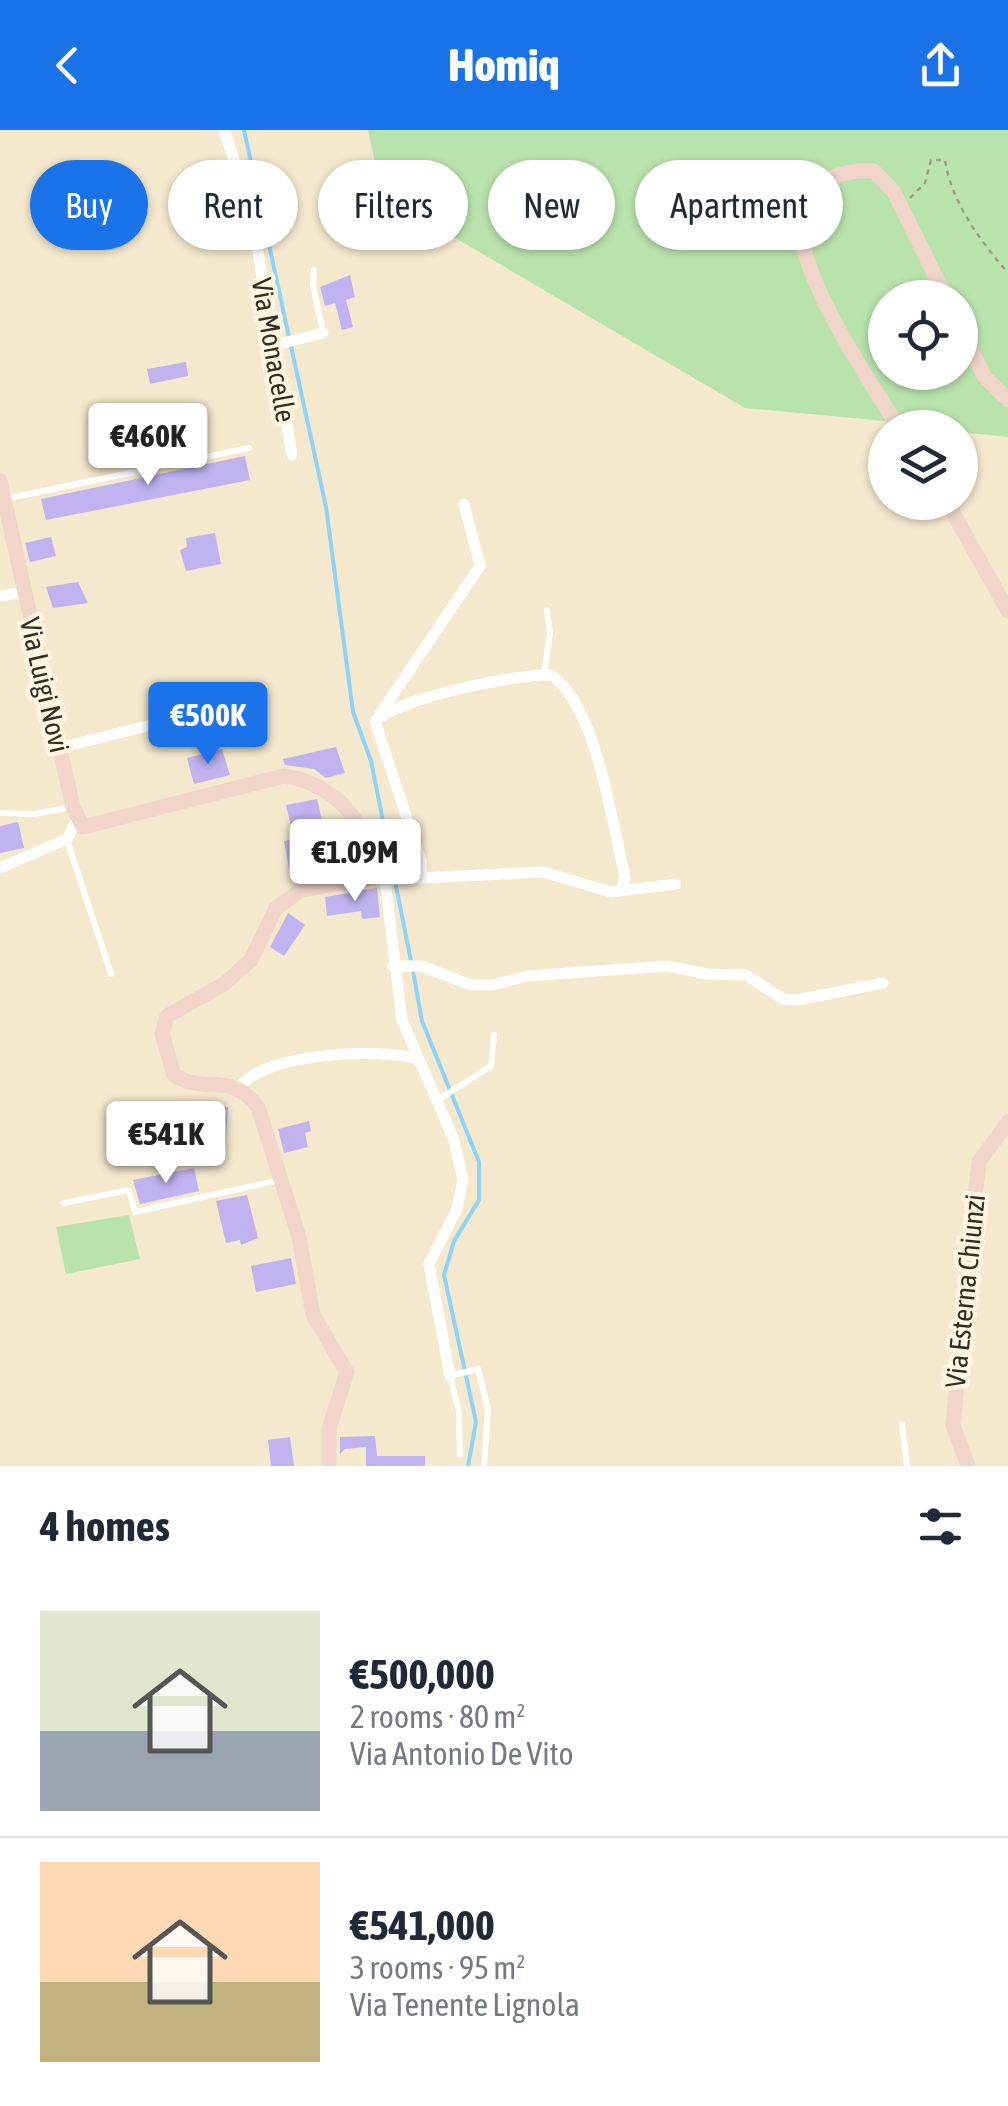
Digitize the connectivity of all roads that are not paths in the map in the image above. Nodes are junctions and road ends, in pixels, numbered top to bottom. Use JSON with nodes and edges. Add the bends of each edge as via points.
{"nodes":[{"id":1,"x":224,"y":130,"type":"edge"},
{"id":2,"x":314,"y":270,"type":"dead end"},
{"id":3,"x":937,"y":280,"type":"edge"},
{"id":4,"x":323,"y":333,"type":"joint"},
{"id":5,"x":275,"y":345,"type":"junction"},
{"id":6,"x":978,"y":364,"type":"edge"},
{"id":7,"x":868,"y":378,"type":"edge"},
{"id":8,"x":1008,"y":400,"type":"edge"},
{"id":9,"x":248,"y":448,"type":"dead end"},
{"id":10,"x":292,"y":455,"type":"dead end"},
{"id":11,"x":0,"y":481,"type":"edge"},
{"id":12,"x":4,"y":499,"type":"junction"},
{"id":13,"x":464,"y":504,"type":"dead end"},
{"id":14,"x":957,"y":520,"type":"edge"},
{"id":15,"x":24,"y":592,"type":"junction"},
{"id":16,"x":0,"y":596,"type":"edge"},
{"id":17,"x":547,"y":610,"type":"dead end"},
{"id":18,"x":1008,"y":612,"type":"edge"},
{"id":19,"x":544,"y":675,"type":"junction"},
{"id":20,"x":378,"y":718,"type":"junction"},
{"id":21,"x":171,"y":720,"type":"dead end"},
{"id":22,"x":59,"y":748,"type":"junction"},
{"id":23,"x":0,"y":813,"type":"edge"},
{"id":24,"x":78,"y":817,"type":"junction"},
{"id":25,"x":67,"y":839,"type":"junction"},
{"id":26,"x":0,"y":868,"type":"edge"},
{"id":27,"x":422,"y":877,"type":"junction"},
{"id":28,"x":378,"y":879,"type":"junction"},
{"id":29,"x":676,"y":884,"type":"dead end"},
{"id":30,"x":621,"y":891,"type":"junction"},
{"id":31,"x":393,"y":966,"type":"junction"},
{"id":32,"x":112,"y":974,"type":"dead end"},
{"id":33,"x":884,"y":983,"type":"dead end"},
{"id":34,"x":494,"y":1035,"type":"dead end"},
{"id":35,"x":420,"y":1058,"type":"junction"},
{"id":36,"x":239,"y":1088,"type":"junction"},
{"id":37,"x":442,"y":1097,"type":"junction"},
{"id":38,"x":1008,"y":1122,"type":"edge"},
{"id":39,"x":281,"y":1180,"type":"junction"},
{"id":40,"x":64,"y":1203,"type":"dead end"},
{"id":41,"x":450,"y":1376,"type":"junction"},
{"id":42,"x":902,"y":1424,"type":"dead end"},
{"id":43,"x":460,"y":1456,"type":"dead end"},
{"id":44,"x":329,"y":1466,"type":"edge"},
{"id":45,"x":484,"y":1466,"type":"edge"},
{"id":46,"x":907,"y":1466,"type":"edge"},
{"id":47,"x":968,"y":1466,"type":"edge"}],
"edges":[{"from":1,"to":5,"type":"street","name":"Via Monacelle","via":[[251,210]]},
{"from":2,"to":4,"type":"lane"},
{"from":3,"to":7,"type":"main road","via":[[905,214],[874,171],[856,170],[812,188],[797,214],[801,248]]},
{"from":4,"to":5,"type":"street"},
{"from":5,"to":10,"type":"street","name":"Via Monacelle"},
{"from":6,"to":8,"type":"main road"},
{"from":9,"to":12,"type":"lane"},
{"from":11,"to":12,"type":"main road","name":"Via Luigi Novi"},
{"from":12,"to":15,"type":"main road","name":"Via Luigi Novi"},
{"from":13,"to":20,"type":"street","via":[[480,566]]},
{"from":14,"to":18,"type":"main road"},
{"from":15,"to":16,"type":"street"},
{"from":15,"to":22,"type":"main road","name":"Via Luigi Novi"},
{"from":17,"to":19,"type":"lane"},
{"from":19,"to":20,"type":"street"},
{"from":19,"to":30,"type":"street","via":[[564,684],[590,737],[625,877]]},
{"from":20,"to":27,"type":"street"},
{"from":21,"to":22,"type":"street"},
{"from":22,"to":24,"type":"main road","name":"Via Luigi Novi"},
{"from":23,"to":24,"type":"lane"},
{"from":24,"to":25,"type":"street"},
{"from":24,"to":28,"type":"main road","via":[[97,827],[236,786],[284,776],[308,779],[366,833]]},
{"from":25,"to":26,"type":"street"},
{"from":25,"to":32,"type":"lane"},
{"from":27,"to":28,"type":"street"},
{"from":27,"to":30,"type":"street","via":[[542,872]]},
{"from":28,"to":31,"type":"street"},
{"from":28,"to":36,"type":"main road","via":[[301,890],[276,908],[251,960],[167,1016],[162,1034],[174,1076]]},
{"from":29,"to":30,"type":"street"},
{"from":31,"to":33,"type":"street","via":[[493,984],[667,966],[746,975],[796,1000]]},
{"from":31,"to":35,"type":"street","via":[[402,1020]]},
{"from":34,"to":37,"type":"lane","via":[[490,1066]]},
{"from":35,"to":36,"type":"street","via":[[390,1051],[276,1064],[248,1074]]},
{"from":35,"to":37,"type":"street"},
{"from":36,"to":39,"type":"main road","via":[[258,1107]]},
{"from":37,"to":41,"type":"street","via":[[463,1180],[458,1210],[429,1264]]},
{"from":38,"to":47,"type":"main road","name":"Via Esterna Chiunzi","via":[[979,1162],[970,1238],[952,1425]]},
{"from":39,"to":40,"type":"lane","via":[[135,1212],[129,1190]]},
{"from":39,"to":44,"type":"main road","via":[[314,1315],[346,1372],[329,1430]]},
{"from":41,"to":43,"type":"lane"},
{"from":41,"to":45,"type":"lane","via":[[478,1369],[488,1410]]},
{"from":42,"to":46,"type":"lane"}]}
